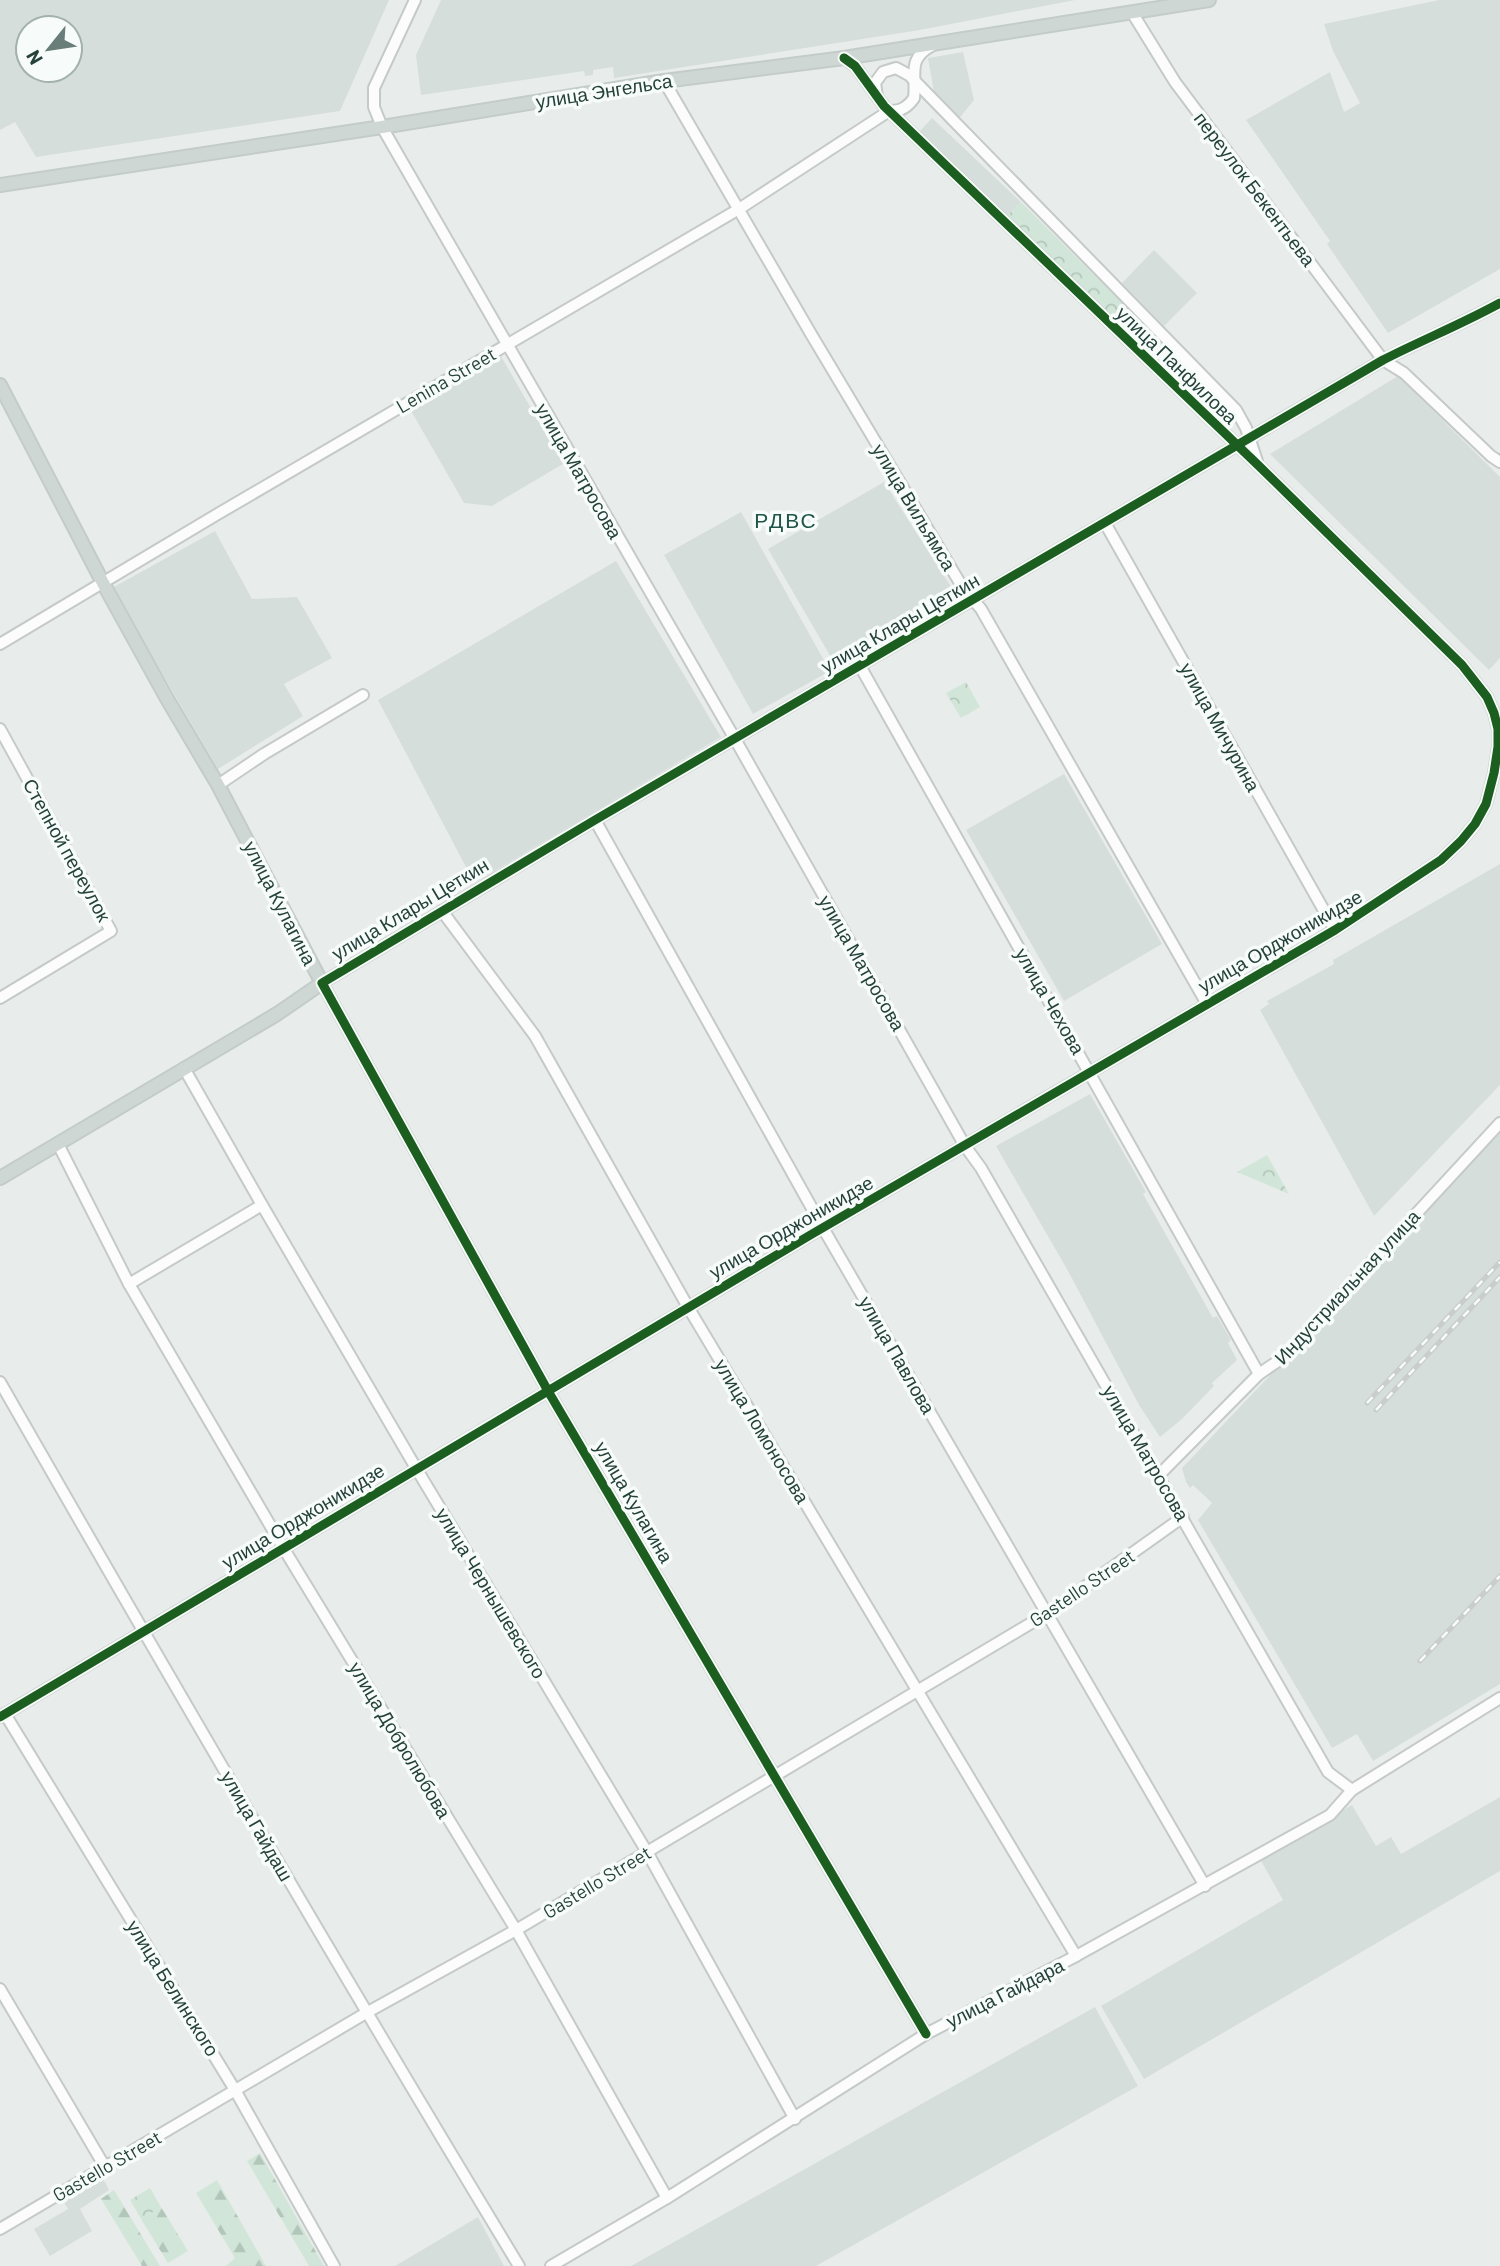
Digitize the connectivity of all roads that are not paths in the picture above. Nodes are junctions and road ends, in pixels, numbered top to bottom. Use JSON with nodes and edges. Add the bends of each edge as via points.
{"nodes":[{"id":1,"x":415,"y":0,"type":"edge"},
{"id":2,"x":1209,"y":0,"type":"edge"},
{"id":3,"x":1133,"y":14,"type":"junction"},
{"id":4,"x":936,"y":43,"type":"junction"},
{"id":5,"x":886,"y":52,"type":"junction"},
{"id":6,"x":844,"y":58,"type":"junction"},
{"id":7,"x":911,"y":78,"type":"junction"},
{"id":8,"x":664,"y":81,"type":"junction"},
{"id":9,"x":878,"y":99,"type":"junction"},
{"id":10,"x":889,"y":111,"type":"junction"},
{"id":11,"x":382,"y":127,"type":"junction"},
{"id":12,"x":0,"y":185,"type":"edge"},
{"id":13,"x":739,"y":209,"type":"junction"},
{"id":14,"x":1500,"y":303,"type":"edge"},
{"id":15,"x":506,"y":345,"type":"junction"},
{"id":16,"x":1383,"y":360,"type":"junction"},
{"id":17,"x":0,"y":385,"type":"edge"},
{"id":18,"x":1248,"y":440,"type":"junction"},
{"id":19,"x":1237,"y":447,"type":"junction"},
{"id":20,"x":1500,"y":462,"type":"edge"},
{"id":21,"x":1259,"y":466,"type":"junction"},
{"id":22,"x":1105,"y":523,"type":"junction"},
{"id":23,"x":103,"y":583,"type":"junction"},
{"id":24,"x":974,"y":601,"type":"junction"},
{"id":25,"x":0,"y":643,"type":"edge"},
{"id":26,"x":860,"y":666,"type":"junction"},
{"id":27,"x":363,"y":695,"type":"dead end"},
{"id":28,"x":1487,"y":697,"type":"joint"},
{"id":29,"x":0,"y":729,"type":"edge"},
{"id":30,"x":735,"y":739,"type":"junction"},
{"id":31,"x":218,"y":785,"type":"junction"},
{"id":32,"x":595,"y":820,"type":"junction"},
{"id":33,"x":442,"y":911,"type":"junction"},
{"id":34,"x":1335,"y":930,"type":"junction"},
{"id":35,"x":322,"y":983,"type":"junction"},
{"id":36,"x":0,"y":998,"type":"edge"},
{"id":37,"x":1207,"y":1004,"type":"junction"},
{"id":38,"x":184,"y":1068,"type":"junction"},
{"id":39,"x":1089,"y":1072,"type":"junction"},
{"id":40,"x":1500,"y":1123,"type":"edge"},
{"id":41,"x":58,"y":1144,"type":"junction"},
{"id":42,"x":965,"y":1146,"type":"junction"},
{"id":43,"x":0,"y":1178,"type":"edge"},
{"id":44,"x":262,"y":1205,"type":"junction"},
{"id":45,"x":823,"y":1228,"type":"junction"},
{"id":46,"x":129,"y":1283,"type":"junction"},
{"id":47,"x":688,"y":1307,"type":"junction"},
{"id":48,"x":1259,"y":1374,"type":"junction"},
{"id":49,"x":0,"y":1382,"type":"edge"},
{"id":50,"x":548,"y":1391,"type":"junction"},
{"id":51,"x":416,"y":1468,"type":"junction"},
{"id":52,"x":1159,"y":1475,"type":"junction"},
{"id":53,"x":1183,"y":1517,"type":"junction"},
{"id":54,"x":284,"y":1549,"type":"junction"},
{"id":55,"x":1048,"y":1613,"type":"junction"},
{"id":56,"x":144,"y":1632,"type":"junction"},
{"id":57,"x":918,"y":1691,"type":"junction"},
{"id":58,"x":1500,"y":1698,"type":"edge"},
{"id":59,"x":2,"y":1716,"type":"edge"},
{"id":60,"x":775,"y":1776,"type":"junction"},
{"id":61,"x":1352,"y":1790,"type":"junction"},
{"id":62,"x":647,"y":1852,"type":"junction"},
{"id":63,"x":1205,"y":1886,"type":"junction"},
{"id":64,"x":516,"y":1930,"type":"junction"},
{"id":65,"x":1076,"y":1956,"type":"junction"},
{"id":66,"x":0,"y":1989,"type":"edge"},
{"id":67,"x":366,"y":2013,"type":"junction"},
{"id":68,"x":926,"y":2034,"type":"junction"},
{"id":69,"x":236,"y":2090,"type":"junction"},
{"id":70,"x":795,"y":2119,"type":"junction"},
{"id":71,"x":105,"y":2167,"type":"junction"},
{"id":72,"x":667,"y":2198,"type":"junction"},
{"id":73,"x":0,"y":2229,"type":"edge"},
{"id":74,"x":334,"y":2266,"type":"edge"},
{"id":75,"x":519,"y":2266,"type":"edge"},
{"id":76,"x":551,"y":2266,"type":"edge"}],
"edges":[{"from":1,"to":11,"type":"street","name":"улица Матросова","via":[[374,88],[374,107]]},
{"from":2,"to":3,"type":"main road","name":"улица Энгельса"},
{"from":3,"to":4,"type":"main road","name":"улица Энгельса"},
{"from":3,"to":16,"type":"street","name":"переулок Бекентьева","via":[[1182,92]]},
{"from":4,"to":5,"type":"main road","name":"улица Энгельса"},
{"from":4,"to":7,"type":"street","via":[[917,58]]},
{"from":5,"to":6,"type":"main road","name":"улица Энгельса"},
{"from":5,"to":7,"type":"street","name":"улица Панфилова"},
{"from":6,"to":8,"type":"main road","name":"улица Энгельса"},
{"from":6,"to":9,"type":"street","name":"улица Панфилова"},
{"from":7,"to":9,"type":"street","via":[[896,68],[883,72],[875,83]]},
{"from":7,"to":10,"type":"street","via":[[911,103]]},
{"from":7,"to":18,"type":"street","name":"улица Панфилова","via":[[1236,410]]},
{"from":8,"to":11,"type":"main road","name":"улица Энгельса"},
{"from":8,"to":13,"type":"street","name":"улица Вильямса"},
{"from":9,"to":10,"type":"street","name":"улица Панфилова"},
{"from":10,"to":13,"type":"street","name":"Lenina Street"},
{"from":10,"to":19,"type":"street","name":"улица Панфилова"},
{"from":11,"to":12,"type":"main road","name":"улица Энгельса"},
{"from":11,"to":15,"type":"street","name":"улица Матросова"},
{"from":13,"to":15,"type":"street","name":"Lenina Street"},
{"from":13,"to":24,"type":"street","name":"улица Вильямса","via":[[817,346]]},
{"from":14,"to":16,"type":"street","name":"улица Клары Цеткин"},
{"from":15,"to":23,"type":"street","name":"Lenina Street"},
{"from":15,"to":30,"type":"street","name":"улица Матросова"},
{"from":16,"to":18,"type":"street","name":"улица Клары Цеткин"},
{"from":16,"to":20,"type":"street","name":"переулок Бекентьева","via":[[1404,373]]},
{"from":17,"to":23,"type":"main road","name":"улица Кулагина"},
{"from":18,"to":19,"type":"street","name":"улица Клары Цеткин"},
{"from":18,"to":21,"type":"street","name":"улица Панфилова"},
{"from":19,"to":21,"type":"street","name":"улица Панфилова"},
{"from":19,"to":22,"type":"street","name":"улица Клары Цеткин"},
{"from":21,"to":28,"type":"street","name":"улица Панфилова","via":[[1462,665]]},
{"from":22,"to":24,"type":"street","name":"улица Клары Цеткин"},
{"from":22,"to":34,"type":"street","name":"улица Мичурина"},
{"from":23,"to":25,"type":"street","name":"Lenina Street"},
{"from":23,"to":31,"type":"main road","name":"улица Кулагина"},
{"from":24,"to":26,"type":"street","name":"улица Клары Цеткин"},
{"from":24,"to":37,"type":"street","name":"улица Вильямса"},
{"from":26,"to":30,"type":"street","name":"улица Клары Цеткин"},
{"from":26,"to":39,"type":"street","name":"улица Чехова"},
{"from":27,"to":31,"type":"street"},
{"from":28,"to":34,"type":"street","name":"улица Орджоникидзе","via":[[1498,729],[1498,747],[1490,793],[1475,824],[1441,860]]},
{"from":29,"to":36,"type":"street","name":"Степной переулок","via":[[111,931]]},
{"from":30,"to":32,"type":"street","name":"улица Клары Цеткин"},
{"from":30,"to":42,"type":"street","name":"улица Матросова"},
{"from":31,"to":35,"type":"main road","name":"улица Кулагина"},
{"from":32,"to":33,"type":"street","name":"улица Клары Цеткин"},
{"from":32,"to":45,"type":"street","name":"улица Павлова"},
{"from":33,"to":35,"type":"street","name":"улица Клары Цеткин"},
{"from":33,"to":47,"type":"street","name":"улица Ломоносова","via":[[535,1036]]},
{"from":34,"to":37,"type":"street","name":"улица Орджоникидзе"},
{"from":35,"to":38,"type":"main road","name":"улица Клары Цеткин"},
{"from":35,"to":50,"type":"street","name":"улица Кулагина"},
{"from":37,"to":39,"type":"street","name":"улица Орджоникидзе"},
{"from":38,"to":41,"type":"main road","name":"улица Клары Цеткин"},
{"from":38,"to":44,"type":"street","name":"улица Чернышевского"},
{"from":39,"to":42,"type":"street","name":"улица Орджоникидзе"},
{"from":39,"to":48,"type":"street","name":"улица Чехова"},
{"from":40,"to":48,"type":"street","name":"Индустриальная улица","via":[[1284,1357]]},
{"from":41,"to":43,"type":"main road","name":"улица Клары Цеткин"},
{"from":41,"to":46,"type":"street","name":"улица Добролюбова"},
{"from":42,"to":45,"type":"street","name":"улица Орджоникидзе"},
{"from":42,"to":52,"type":"street","name":"улица Матросова"},
{"from":44,"to":46,"type":"street"},
{"from":44,"to":51,"type":"street","name":"улица Чернышевского"},
{"from":45,"to":47,"type":"street","name":"улица Орджоникидзе"},
{"from":45,"to":55,"type":"street","name":"улица Павлова"},
{"from":46,"to":54,"type":"street","name":"улица Добролюбова"},
{"from":47,"to":50,"type":"street","name":"улица Орджоникидзе"},
{"from":47,"to":57,"type":"street","name":"улица Ломоносова"},
{"from":48,"to":52,"type":"street","name":"Индустриальная улица"},
{"from":49,"to":56,"type":"street","name":"улица Гайдаш"},
{"from":50,"to":51,"type":"street","name":"улица Орджоникидзе"},
{"from":50,"to":60,"type":"street","name":"улица Кулагина"},
{"from":51,"to":54,"type":"street","name":"улица Орджоникидзе"},
{"from":51,"to":62,"type":"street","name":"улица Чернышевского"},
{"from":52,"to":53,"type":"street","name":"улица Матросова"},
{"from":53,"to":55,"type":"street","name":"Gastello Street"},
{"from":53,"to":61,"type":"street","name":"улица Матросова","via":[[1328,1772]]},
{"from":54,"to":56,"type":"street","name":"улица Орджоникидзе"},
{"from":54,"to":64,"type":"street","name":"улица Добролюбова"},
{"from":55,"to":57,"type":"street","name":"Gastello Street"},
{"from":55,"to":63,"type":"street","name":"улица Павлова"},
{"from":56,"to":59,"type":"street","name":"улица Орджоникидзе"},
{"from":56,"to":67,"type":"street","name":"улица Гайдаш"},
{"from":57,"to":60,"type":"street","name":"Gastello Street"},
{"from":57,"to":65,"type":"street","name":"улица Ломоносова"},
{"from":58,"to":61,"type":"street"},
{"from":59,"to":69,"type":"street","name":"улица Белинского"},
{"from":60,"to":62,"type":"street","name":"Gastello Street"},
{"from":60,"to":68,"type":"street","name":"улица Кулагина"},
{"from":61,"to":63,"type":"street","name":"улица Гайдара","via":[[1330,1815]]},
{"from":62,"to":64,"type":"street","name":"Gastello Street"},
{"from":62,"to":70,"type":"street","name":"улица Чернышевского"},
{"from":63,"to":65,"type":"street","name":"улица Гайдара"},
{"from":64,"to":67,"type":"street","name":"Gastello Street"},
{"from":64,"to":72,"type":"street","name":"улица Добролюбова"},
{"from":65,"to":68,"type":"street","name":"улица Гайдара"},
{"from":66,"to":71,"type":"street"},
{"from":67,"to":69,"type":"street","name":"Gastello Street"},
{"from":67,"to":75,"type":"street","name":"улица Гайдаш"},
{"from":68,"to":70,"type":"street","name":"улица Гайдара"},
{"from":69,"to":71,"type":"street","name":"Gastello Street"},
{"from":69,"to":74,"type":"street","name":"улица Белинского"},
{"from":70,"to":72,"type":"street","name":"улица Гайдара"},
{"from":71,"to":73,"type":"street","name":"Gastello Street"},
{"from":72,"to":76,"type":"street","name":"улица Гайдара"}]}
